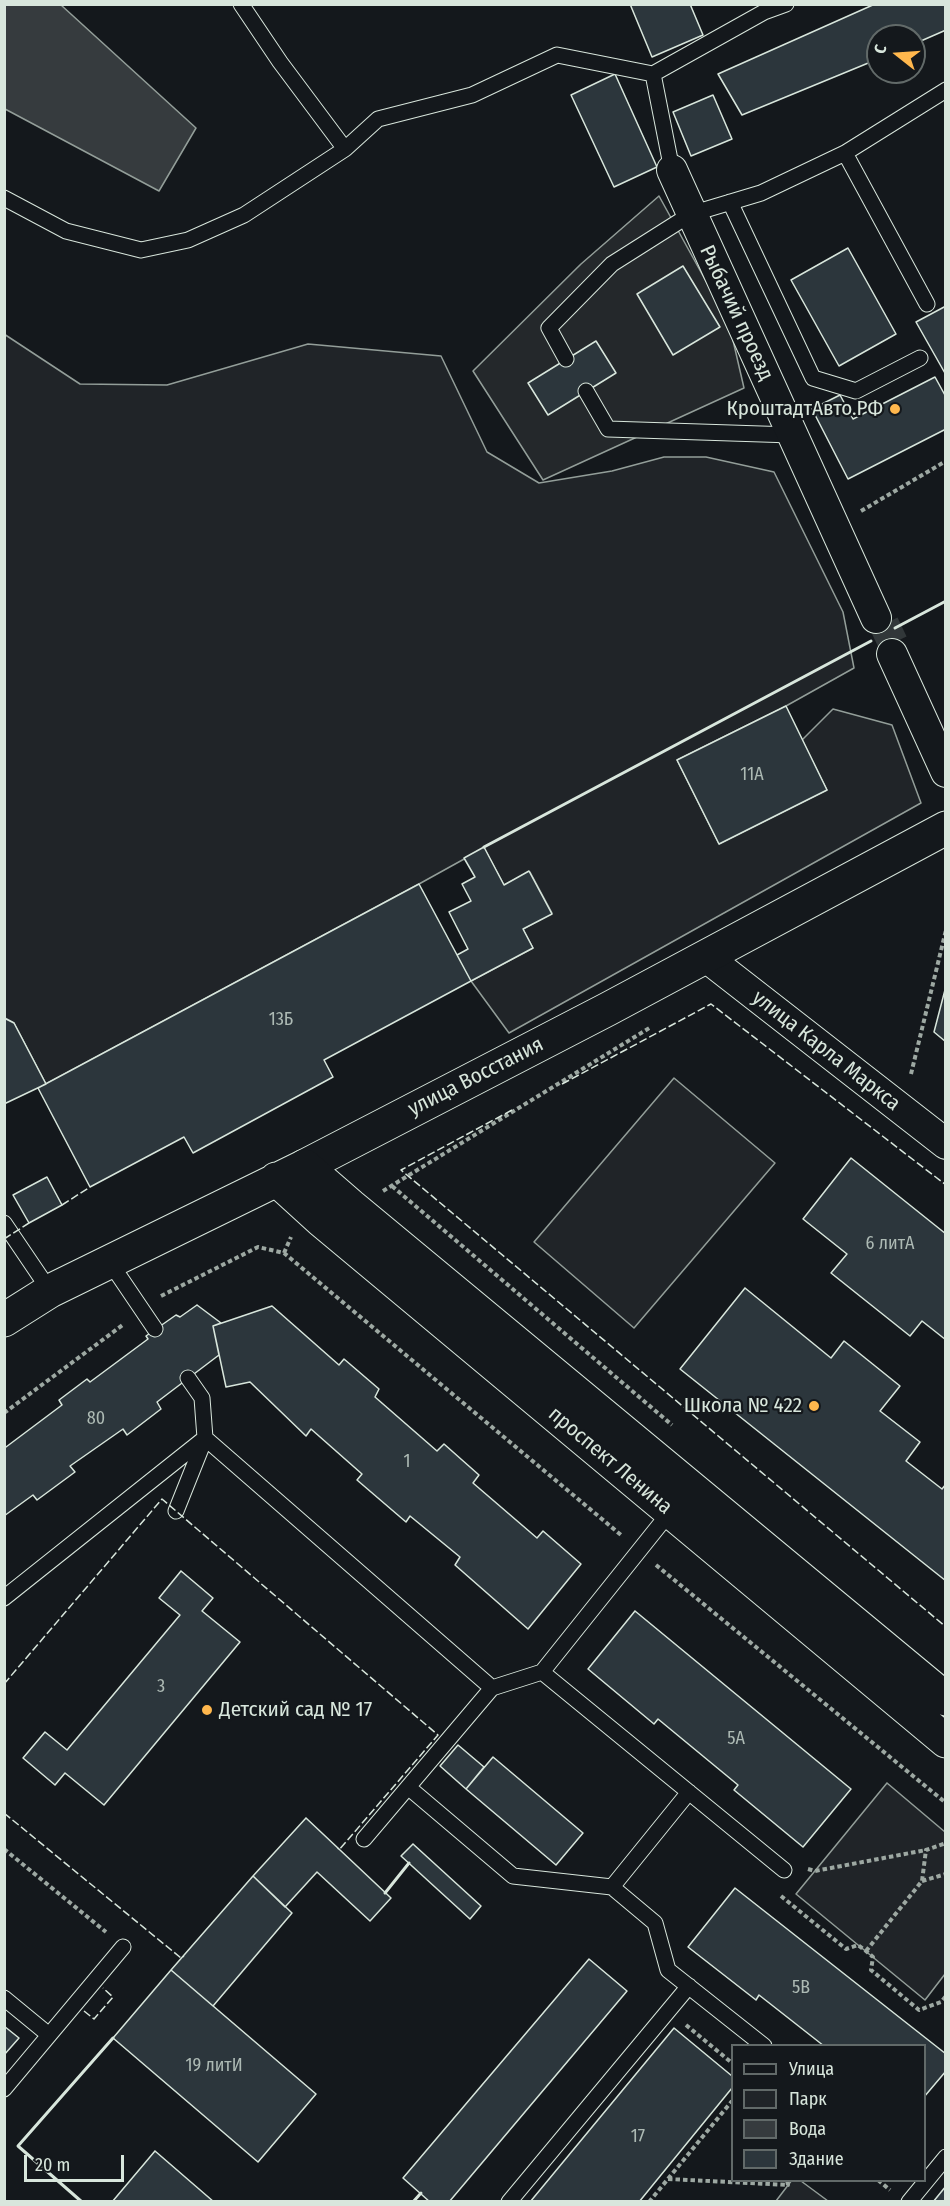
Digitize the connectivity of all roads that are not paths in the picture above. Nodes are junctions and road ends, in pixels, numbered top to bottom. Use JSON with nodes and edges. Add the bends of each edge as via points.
{"nodes":[{"id":1,"x":240,"y":4,"type":"edge"},
{"id":2,"x":786,"y":4,"type":"edge"},
{"id":3,"x":652,"y":74,"type":"junction"},
{"id":4,"x":945,"y":90,"type":"edge"},
{"id":5,"x":345,"y":149,"type":"junction"},
{"id":6,"x":845,"y":153,"type":"junction"},
{"id":7,"x":672,"y":170,"type":"joint"},
{"id":8,"x":4,"y":198,"type":"edge"},
{"id":9,"x":730,"y":202,"type":"junction"},
{"id":10,"x":691,"y":214,"type":"junction"},
{"id":11,"x":927,"y":304,"type":"dead end"},
{"id":12,"x":920,"y":358,"type":"dead end"},
{"id":13,"x":566,"y":359,"type":"dead end"},
{"id":14,"x":586,"y":392,"type":"dead end"},
{"id":15,"x":792,"y":435,"type":"junction"},
{"id":16,"x":945,"y":772,"type":"edge"},
{"id":17,"x":945,"y":828,"type":"edge"},
{"id":18,"x":706,"y":957,"type":"junction"},
{"id":19,"x":945,"y":1144,"type":"edge"},
{"id":20,"x":305,"y":1166,"type":"junction"},
{"id":21,"x":276,"y":1179,"type":"junction"},
{"id":22,"x":4,"y":1223,"type":"edge"},
{"id":23,"x":109,"y":1261,"type":"junction"},
{"id":24,"x":50,"y":1291,"type":"junction"},
{"id":25,"x":4,"y":1320,"type":"edge"},
{"id":26,"x":155,"y":1329,"type":"dead end"},
{"id":27,"x":188,"y":1378,"type":"dead end"},
{"id":28,"x":205,"y":1438,"type":"junction"},
{"id":29,"x":176,"y":1511,"type":"dead end"},
{"id":30,"x":670,"y":1512,"type":"junction"},
{"id":31,"x":4,"y":1598,"type":"edge"},
{"id":32,"x":542,"y":1672,"type":"junction"},
{"id":33,"x":492,"y":1688,"type":"junction"},
{"id":34,"x":945,"y":1699,"type":"edge"},
{"id":35,"x":945,"y":1741,"type":"edge"},
{"id":36,"x":408,"y":1787,"type":"junction"},
{"id":37,"x":689,"y":1792,"type":"junction"},
{"id":38,"x":364,"y":1839,"type":"dead end"},
{"id":39,"x":784,"y":1870,"type":"road end"},
{"id":40,"x":612,"y":1887,"type":"junction"},
{"id":41,"x":123,"y":1947,"type":"road end"},
{"id":42,"x":689,"y":1986,"type":"junction"},
{"id":43,"x":4,"y":1998,"type":"edge"},
{"id":44,"x":49,"y":2035,"type":"junction"},
{"id":45,"x":762,"y":2044,"type":"edge"},
{"id":46,"x":4,"y":2089,"type":"edge"},
{"id":47,"x":945,"y":2157,"type":"edge"},
{"id":48,"x":927,"y":2175,"type":"edge"},
{"id":49,"x":922,"y":2182,"type":"edge"},
{"id":50,"x":509,"y":2202,"type":"edge"},
{"id":51,"x":909,"y":2202,"type":"edge"}],
"edges":[{"from":1,"to":5,"type":"lane"},
{"from":2,"to":3,"type":"lane","via":[[764,12]]},
{"from":3,"to":5,"type":"lane","via":[[557,55],[472,94],[378,119]]},
{"from":3,"to":7,"type":"lane"},
{"from":4,"to":6,"type":"lane"},
{"from":5,"to":8,"type":"lane","via":[[244,215],[188,240],[141,250],[66,231]]},
{"from":6,"to":9,"type":"lane","via":[[761,193]]},
{"from":6,"to":11,"type":"lane"},
{"from":7,"to":10,"type":"street","name":"Рыбачий проезд"},
{"from":9,"to":10,"type":"lane"},
{"from":9,"to":12,"type":"lane","via":[[813,378],[855,391]]},
{"from":10,"to":13,"type":"lane","via":[[612,264],[549,328]]},
{"from":10,"to":15,"type":"street","name":"Рыбачий проезд"},
{"from":14,"to":15,"type":"lane","via":[[608,429]]},
{"from":15,"to":16,"type":"street","name":"Рыбачий проезд"},
{"from":17,"to":18,"type":"main road","name":"улица Восстания"},
{"from":18,"to":19,"type":"street","name":"улица Карла Маркса"},
{"from":18,"to":20,"type":"main road","name":"улица Восстания"},
{"from":20,"to":21,"type":"main road","name":"улица Восстания"},
{"from":20,"to":34,"type":"main road","name":"проспект Ленина"},
{"from":21,"to":23,"type":"main road","name":"улица Восстания"},
{"from":21,"to":30,"type":"main road","name":"проспект Ленина"},
{"from":22,"to":24,"type":"lane"},
{"from":23,"to":24,"type":"main road","name":"улица Восстания"},
{"from":23,"to":26,"type":"lane"},
{"from":24,"to":25,"type":"main road","name":"улица Восстания"},
{"from":27,"to":28,"type":"lane","via":[[202,1398]]},
{"from":28,"to":29,"type":"lane"},
{"from":28,"to":31,"type":"lane"},
{"from":28,"to":33,"type":"lane"},
{"from":30,"to":32,"type":"lane"},
{"from":30,"to":35,"type":"main road","name":"проспект Ленина"},
{"from":32,"to":33,"type":"lane"},
{"from":32,"to":37,"type":"lane"},
{"from":33,"to":36,"type":"lane"},
{"from":36,"to":38,"type":"lane"},
{"from":36,"to":40,"type":"lane","via":[[513,1876]]},
{"from":37,"to":39,"type":"lane"},
{"from":37,"to":40,"type":"lane"},
{"from":40,"to":42,"type":"lane","via":[[655,1923],[669,1970]]},
{"from":41,"to":44,"type":"lane"},
{"from":42,"to":45,"type":"lane"},
{"from":42,"to":50,"type":"lane"},
{"from":43,"to":44,"type":"lane"},
{"from":44,"to":46,"type":"lane"},
{"from":47,"to":48,"type":"lane"},
{"from":49,"to":51,"type":"lane"}]}
